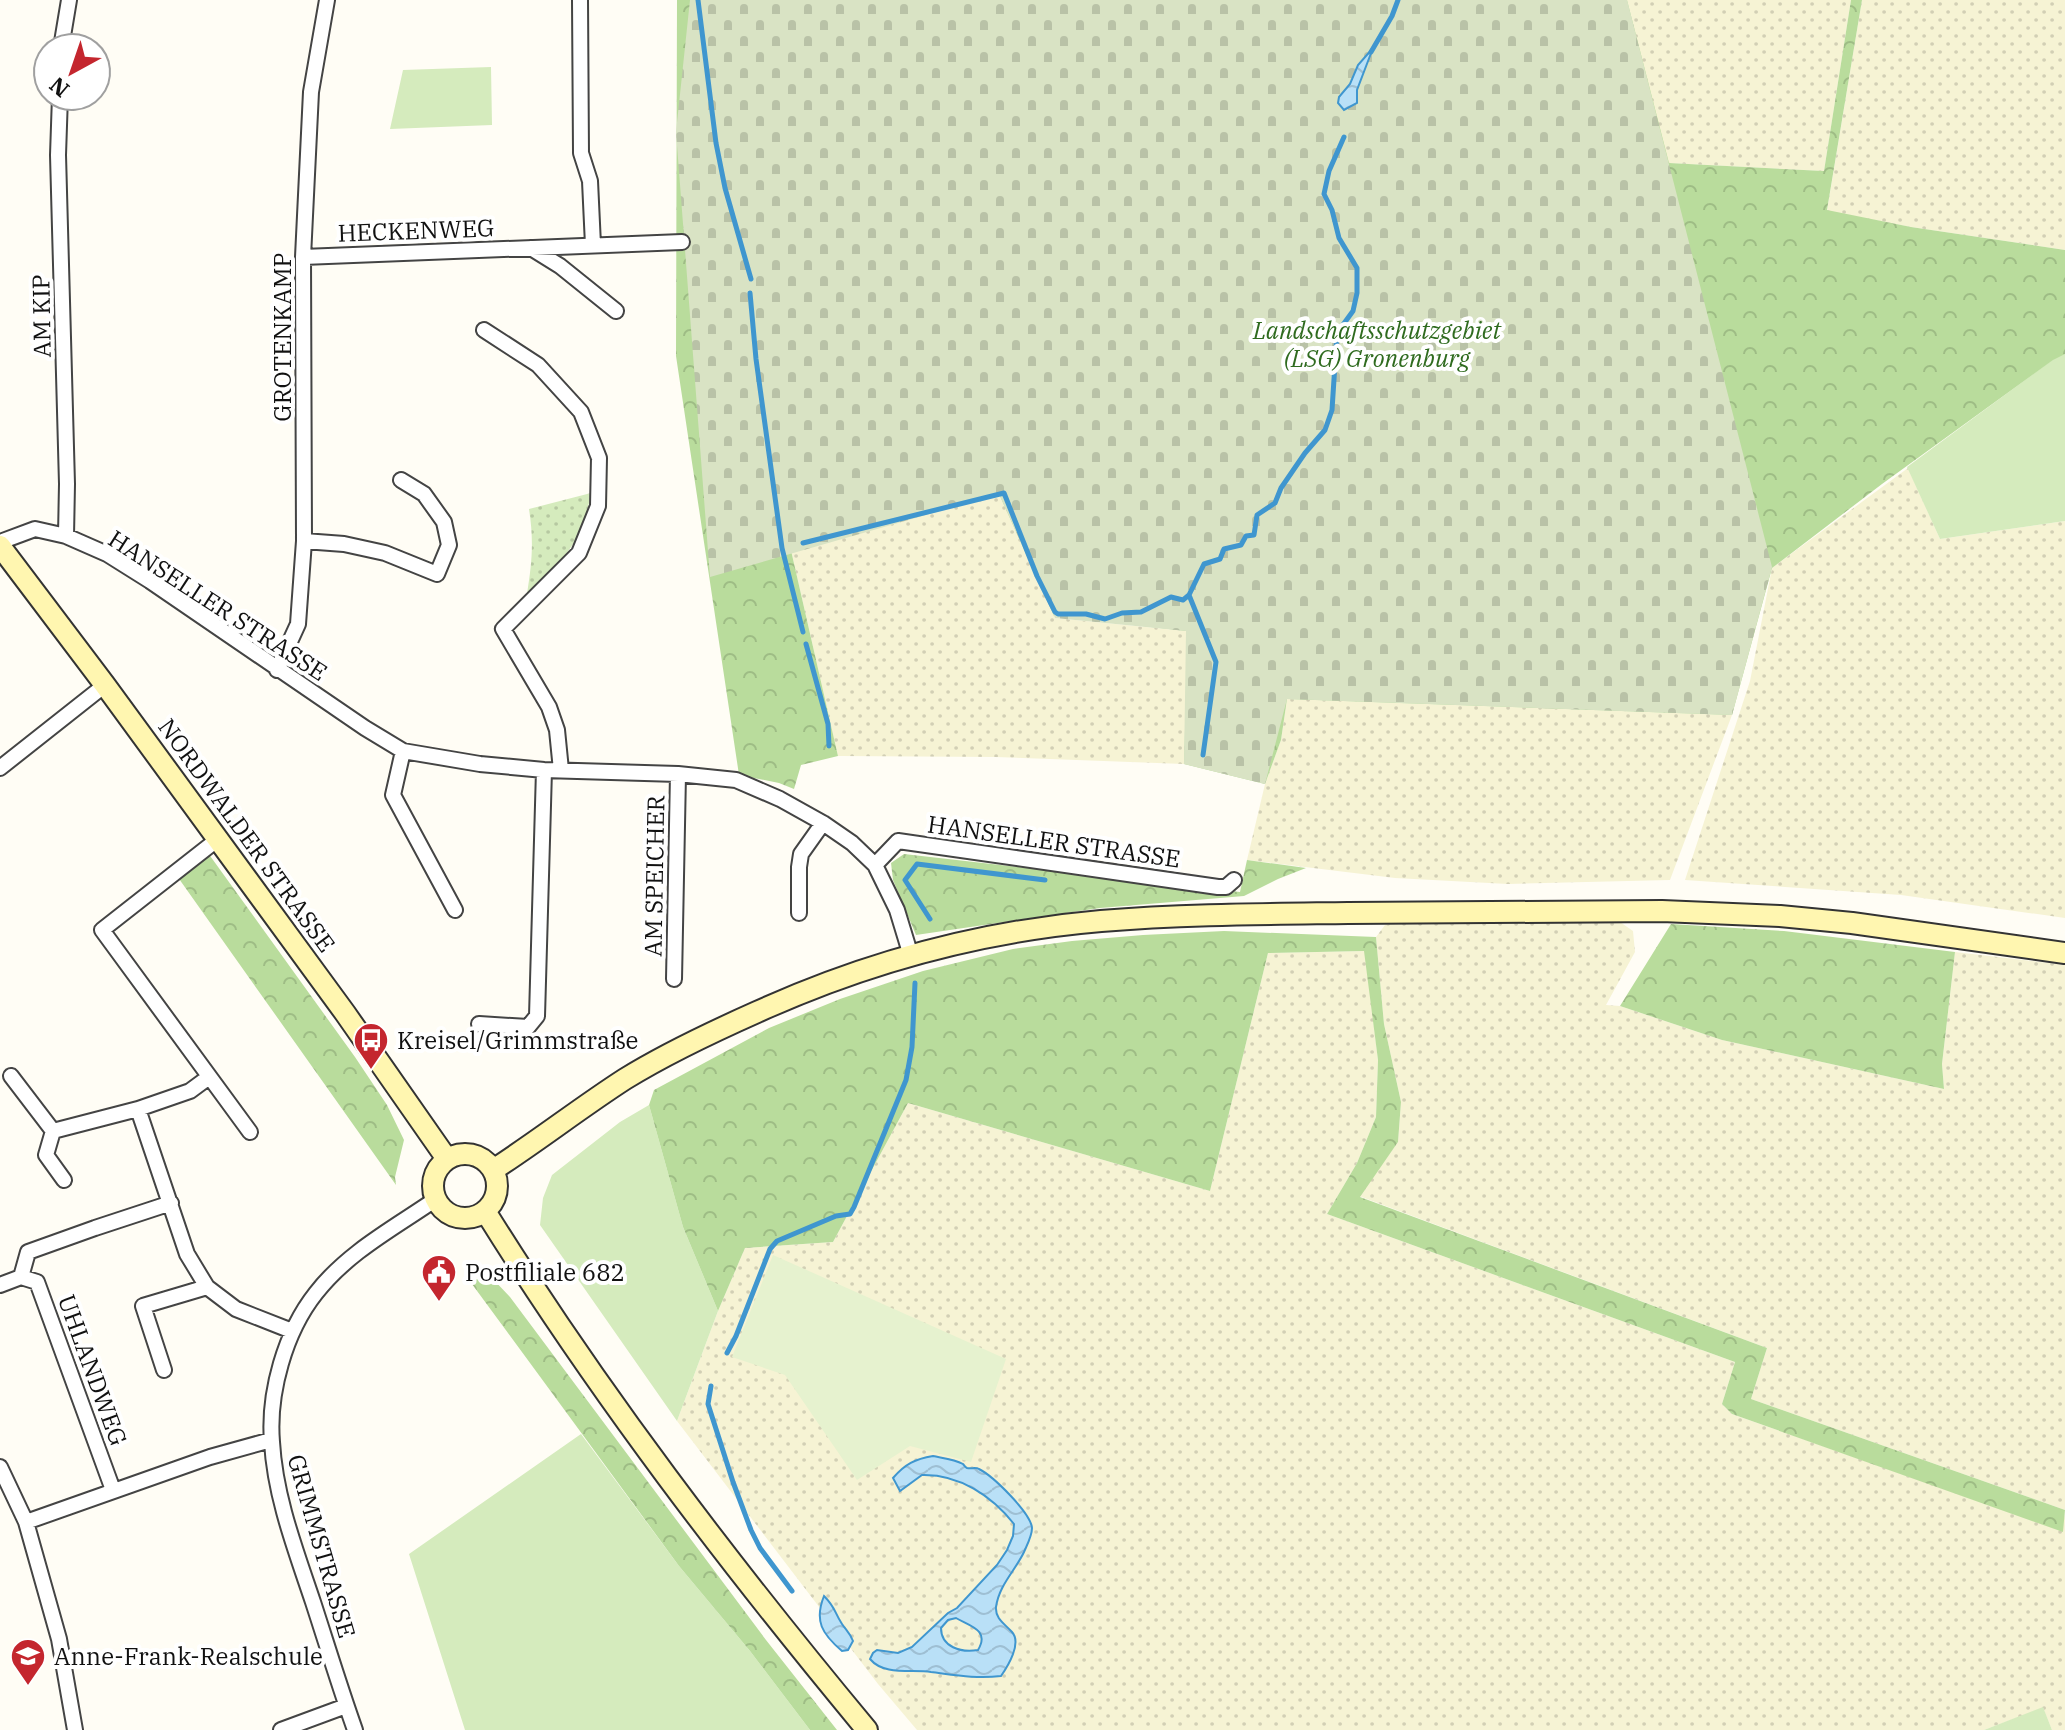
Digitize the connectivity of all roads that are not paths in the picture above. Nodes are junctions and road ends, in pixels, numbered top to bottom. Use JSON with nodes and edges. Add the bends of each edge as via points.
{"nodes":[{"id":1,"x":69,"y":0,"type":"edge"},
{"id":2,"x":327,"y":0,"type":"edge"},
{"id":3,"x":580,"y":0,"type":"edge"},
{"id":4,"x":64,"y":32,"type":"edge"},
{"id":5,"x":59,"y":112,"type":"edge"},
{"id":6,"x":682,"y":242,"type":"dead end"},
{"id":7,"x":593,"y":245,"type":"junction"},
{"id":8,"x":531,"y":248,"type":"junction"},
{"id":9,"x":303,"y":257,"type":"junction"},
{"id":10,"x":616,"y":311,"type":"dead end"},
{"id":11,"x":484,"y":330,"type":"dead end"},
{"id":12,"x":401,"y":480,"type":"dead end"},
{"id":13,"x":66,"y":536,"type":"junction"},
{"id":14,"x":304,"y":541,"type":"junction"},
{"id":15,"x":0,"y":544,"type":"edge"},
{"id":16,"x":277,"y":670,"type":"junction"},
{"id":17,"x":105,"y":685,"type":"junction"},
{"id":18,"x":403,"y":751,"type":"junction"},
{"id":19,"x":0,"y":768,"type":"edge"},
{"id":20,"x":544,"y":770,"type":"junction"},
{"id":21,"x":561,"y":770,"type":"junction"},
{"id":22,"x":678,"y":774,"type":"junction"},
{"id":23,"x":823,"y":823,"type":"junction"},
{"id":24,"x":218,"y":839,"type":"junction"},
{"id":25,"x":875,"y":865,"type":"junction"},
{"id":26,"x":1234,"y":880,"type":"dead end"},
{"id":27,"x":455,"y":910,"type":"dead end"},
{"id":28,"x":799,"y":913,"type":"dead end"},
{"id":29,"x":2065,"y":953,"type":"edge"},
{"id":30,"x":911,"y":956,"type":"junction"},
{"id":31,"x":674,"y":979,"type":"dead end"},
{"id":32,"x":479,"y":1024,"type":"dead end"},
{"id":33,"x":11,"y":1076,"type":"dead end"},
{"id":34,"x":209,"y":1077,"type":"junction"},
{"id":35,"x":138,"y":1109,"type":"junction"},
{"id":36,"x":53,"y":1131,"type":"junction"},
{"id":37,"x":250,"y":1132,"type":"dead end"},
{"id":38,"x":447,"y":1159,"type":"junction"},
{"id":39,"x":493,"y":1170,"type":"junction"},
{"id":40,"x":64,"y":1180,"type":"dead end"},
{"id":41,"x":436,"y":1199,"type":"junction"},
{"id":42,"x":171,"y":1203,"type":"junction"},
{"id":43,"x":485,"y":1211,"type":"junction"},
{"id":44,"x":21,"y":1277,"type":"junction"},
{"id":45,"x":0,"y":1285,"type":"edge"},
{"id":46,"x":207,"y":1287,"type":"junction"},
{"id":47,"x":292,"y":1331,"type":"junction"},
{"id":48,"x":164,"y":1370,"type":"dead end"},
{"id":49,"x":271,"y":1440,"type":"junction"},
{"id":50,"x":0,"y":1467,"type":"edge"},
{"id":51,"x":113,"y":1490,"type":"junction"},
{"id":52,"x":26,"y":1522,"type":"junction"},
{"id":53,"x":346,"y":1706,"type":"junction"},
{"id":54,"x":75,"y":1730,"type":"edge"},
{"id":55,"x":281,"y":1730,"type":"edge"},
{"id":56,"x":355,"y":1730,"type":"edge"},
{"id":57,"x":867,"y":1730,"type":"edge"}],
"edges":[{"from":1,"to":4,"type":"street"},
{"from":2,"to":9,"type":"street","name":"GROTENKAMP","via":[[311,92]]},
{"from":3,"to":7,"type":"street","via":[[581,153],[590,181]]},
{"from":5,"to":13,"type":"street","name":"AM KIP"},
{"from":6,"to":7,"type":"street","name":"HECKENWEG"},
{"from":7,"to":8,"type":"street","name":"HECKENWEG"},
{"from":8,"to":9,"type":"street","name":"HECKENWEG"},
{"from":8,"to":10,"type":"street"},
{"from":9,"to":14,"type":"street","name":"GROTENKAMP"},
{"from":11,"to":21,"type":"street","via":[[538,365],[581,412],[599,458],[598,506],[579,553],[503,629],[549,707]]},
{"from":12,"to":14,"type":"street","via":[[424,494],[444,522],[449,545],[437,574],[385,553]]},
{"from":13,"to":15,"type":"street","name":"HANSELLER STRASSE","via":[[35,529]]},
{"from":13,"to":16,"type":"street","name":"HANSELLER STRASSE","via":[[150,581]]},
{"from":14,"to":16,"type":"street","name":"GROTENKAMP","via":[[298,624]]},
{"from":15,"to":17,"type":"main road","name":"NORDWALDER STRASSE"},
{"from":16,"to":18,"type":"street","name":"HANSELLER STRASSE"},
{"from":17,"to":19,"type":"street"},
{"from":17,"to":24,"type":"main road","name":"NORDWALDER STRASSE"},
{"from":18,"to":20,"type":"street","name":"HANSELLER STRASSE"},
{"from":18,"to":27,"type":"street","via":[[393,795]]},
{"from":20,"to":21,"type":"street","name":"HANSELLER STRASSE"},
{"from":20,"to":32,"type":"street","via":[[537,1016],[528,1027]]},
{"from":21,"to":22,"type":"street","name":"HANSELLER STRASSE"},
{"from":22,"to":23,"type":"street","name":"HANSELLER STRASSE","via":[[736,780]]},
{"from":22,"to":31,"type":"street","name":"AM SPEICHER"},
{"from":23,"to":25,"type":"street","name":"HANSELLER STRASSE"},
{"from":23,"to":28,"type":"street","via":[[801,854]]},
{"from":24,"to":34,"type":"street","via":[[102,930]]},
{"from":24,"to":38,"type":"main road","name":"NORDWALDER STRASSE"},
{"from":25,"to":26,"type":"street","name":"HANSELLER STRASSE","via":[[898,841],[1218,887]]},
{"from":25,"to":30,"type":"street","name":"HANSELLER STRASSE"},
{"from":29,"to":30,"type":"main road","via":[[1809,919],[1646,911],[1130,919],[1002,935]]},
{"from":30,"to":39,"type":"main road","via":[[760,1010],[659,1059]]},
{"from":33,"to":36,"type":"street"},
{"from":34,"to":35,"type":"street","via":[[190,1091]]},
{"from":34,"to":37,"type":"street"},
{"from":35,"to":36,"type":"street"},
{"from":35,"to":42,"type":"street"},
{"from":36,"to":40,"type":"street","via":[[46,1155]]},
{"from":38,"to":39,"type":"main road","via":[[470,1154]]},
{"from":38,"to":41,"type":"main road","via":[[434,1176]]},
{"from":39,"to":43,"type":"main road","via":[[497,1189]]},
{"from":41,"to":43,"type":"main road","via":[[461,1218]]},
{"from":41,"to":47,"type":"street","name":"GRIMMSTRASSE","via":[[338,1268]]},
{"from":42,"to":44,"type":"street","via":[[28,1252]]},
{"from":42,"to":46,"type":"street","via":[[187,1254]]},
{"from":43,"to":57,"type":"main road","via":[[671,1484]]},
{"from":44,"to":45,"type":"street"},
{"from":44,"to":51,"type":"street","name":"UHLANDWEG","via":[[37,1282]]},
{"from":46,"to":47,"type":"street","via":[[236,1309]]},
{"from":46,"to":48,"type":"street","via":[[143,1306]]},
{"from":47,"to":49,"type":"street","name":"GRIMMSTRASSE","via":[[274,1396]]},
{"from":49,"to":51,"type":"street"},
{"from":49,"to":53,"type":"street","name":"GRIMMSTRASSE","via":[[297,1554]]},
{"from":50,"to":52,"type":"street"},
{"from":51,"to":52,"type":"street"},
{"from":52,"to":54,"type":"street","via":[[59,1639]]},
{"from":53,"to":55,"type":"street"},
{"from":53,"to":56,"type":"street","name":"GRIMMSTRASSE"}]}
